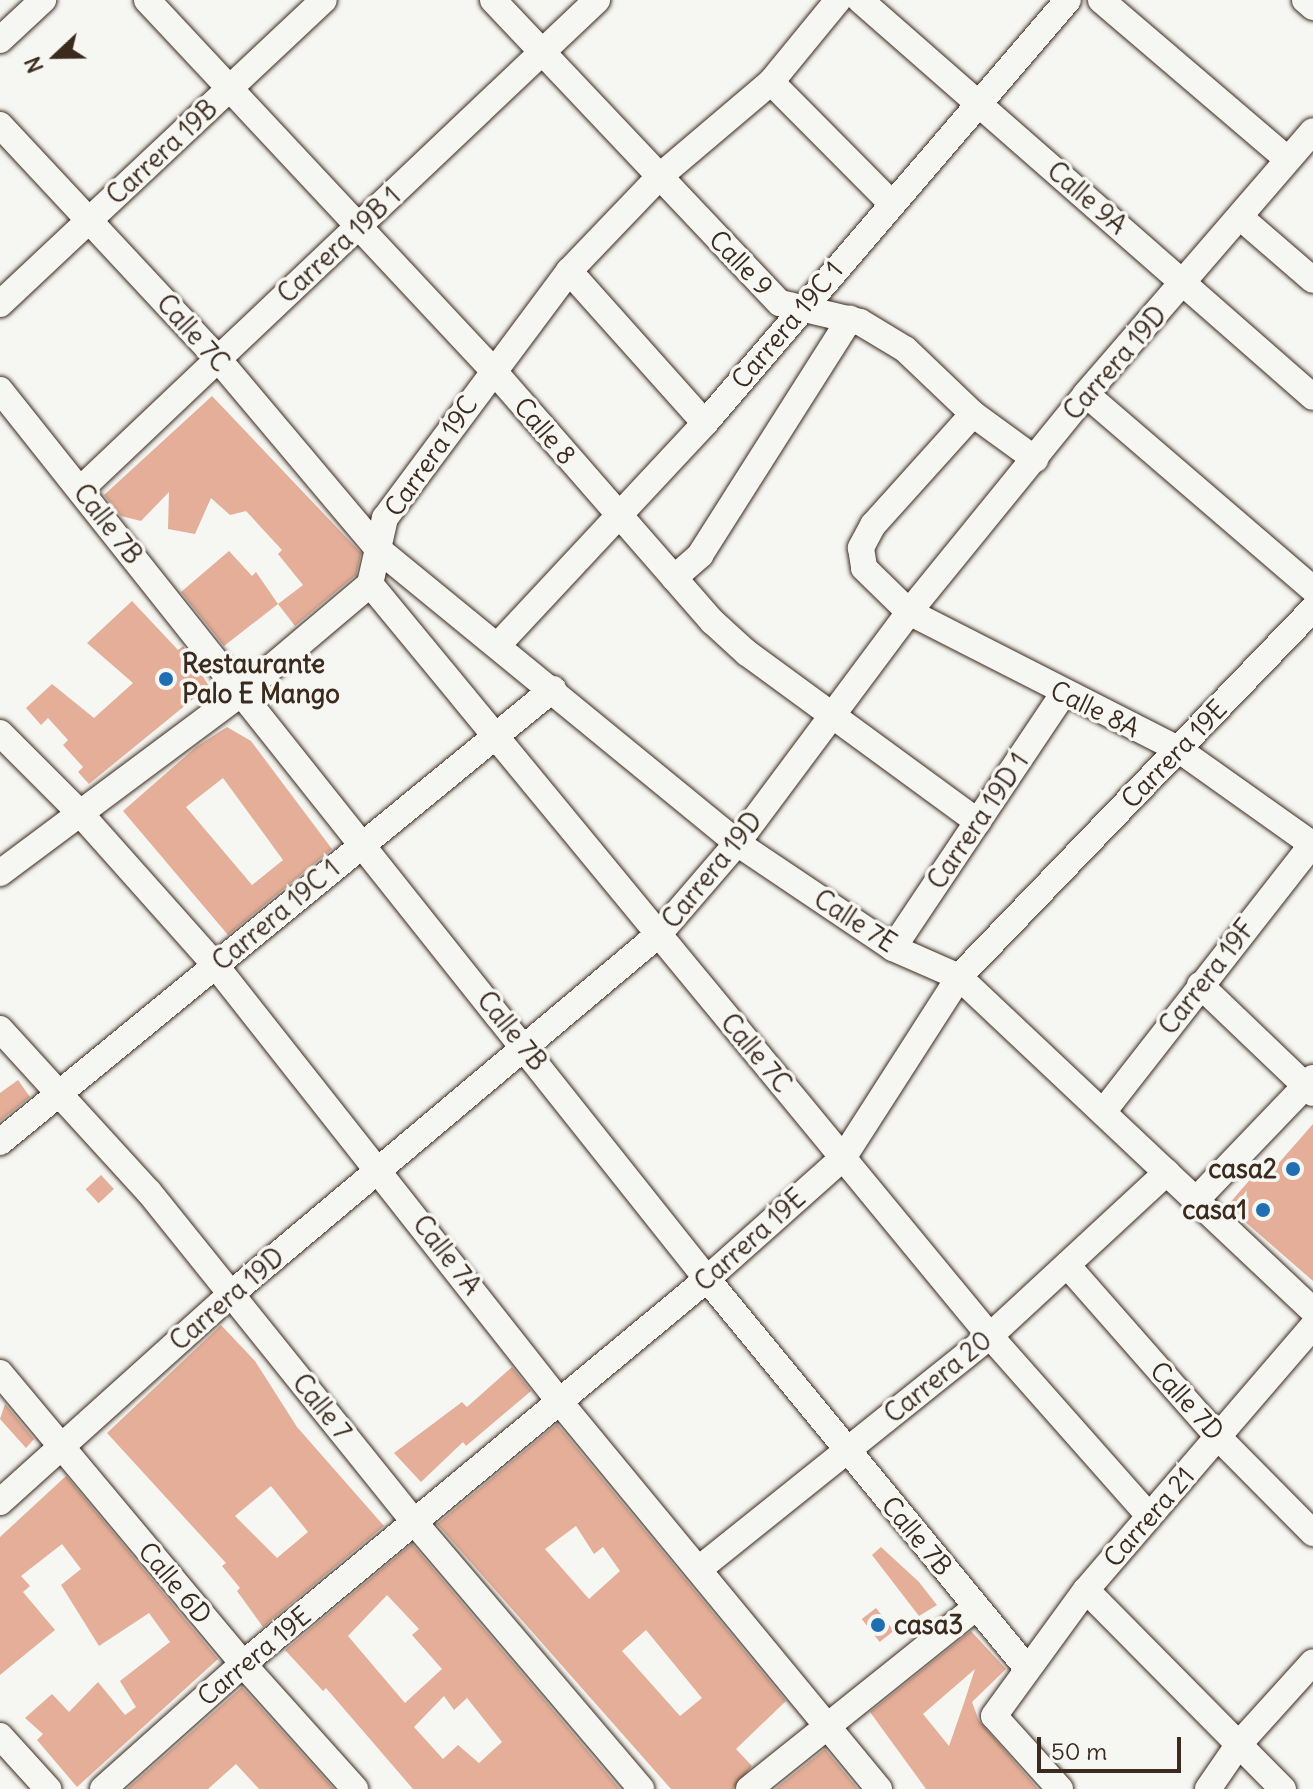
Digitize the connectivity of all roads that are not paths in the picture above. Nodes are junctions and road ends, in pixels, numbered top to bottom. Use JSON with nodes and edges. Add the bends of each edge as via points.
{"nodes":[{"id":1,"x":43,"y":0,"type":"edge"},
{"id":2,"x":147,"y":0,"type":"edge"},
{"id":3,"x":324,"y":0,"type":"edge"},
{"id":4,"x":493,"y":0,"type":"edge"},
{"id":5,"x":597,"y":0,"type":"edge"},
{"id":6,"x":838,"y":0,"type":"edge"},
{"id":7,"x":860,"y":0,"type":"edge"},
{"id":8,"x":1068,"y":0,"type":"edge"},
{"id":9,"x":1101,"y":0,"type":"edge"},
{"id":10,"x":1305,"y":0,"type":"edge"},
{"id":11,"x":1313,"y":7,"type":"edge"},
{"id":12,"x":0,"y":40,"type":"edge"},
{"id":13,"x":542,"y":52,"type":"junction"},
{"id":14,"x":771,"y":82,"type":"junction"},
{"id":15,"x":230,"y":88,"type":"junction"},
{"id":16,"x":978,"y":101,"type":"junction"},
{"id":17,"x":0,"y":125,"type":"edge"},
{"id":18,"x":1313,"y":131,"type":"edge"},
{"id":19,"x":1286,"y":158,"type":"junction"},
{"id":20,"x":659,"y":177,"type":"junction"},
{"id":21,"x":891,"y":203,"type":"junction"},
{"id":22,"x":1240,"y":217,"type":"junction"},
{"id":23,"x":91,"y":219,"type":"junction"},
{"id":24,"x":358,"y":226,"type":"junction"},
{"id":25,"x":569,"y":271,"type":"junction"},
{"id":26,"x":1313,"y":280,"type":"edge"},
{"id":27,"x":1184,"y":283,"type":"junction"},
{"id":28,"x":0,"y":304,"type":"edge"},
{"id":29,"x":803,"y":306,"type":"junction"},
{"id":30,"x":850,"y":319,"type":"junction"},
{"id":31,"x":218,"y":359,"type":"junction"},
{"id":32,"x":492,"y":369,"type":"junction"},
{"id":33,"x":0,"y":390,"type":"edge"},
{"id":34,"x":1086,"y":394,"type":"junction"},
{"id":35,"x":1313,"y":397,"type":"edge"},
{"id":36,"x":973,"y":414,"type":"junction"},
{"id":37,"x":705,"y":423,"type":"junction"},
{"id":38,"x":1035,"y":459,"type":"junction"},
{"id":39,"x":81,"y":489,"type":"junction"},
{"id":40,"x":619,"y":517,"type":"junction"},
{"id":41,"x":378,"y":549,"type":"junction"},
{"id":42,"x":674,"y":578,"type":"junction"},
{"id":43,"x":370,"y":584,"type":"junction"},
{"id":44,"x":1313,"y":589,"type":"edge"},
{"id":45,"x":1313,"y":609,"type":"edge"},
{"id":46,"x":909,"y":612,"type":"junction"},
{"id":47,"x":499,"y":644,"type":"junction"},
{"id":48,"x":553,"y":689,"type":"junction"},
{"id":49,"x":240,"y":694,"type":"junction"},
{"id":50,"x":1063,"y":694,"type":"junction"},
{"id":51,"x":833,"y":714,"type":"junction"},
{"id":52,"x":0,"y":733,"type":"edge"},
{"id":53,"x":494,"y":739,"type":"junction"},
{"id":54,"x":1178,"y":749,"type":"junction"},
{"id":55,"x":79,"y":812,"type":"junction"},
{"id":56,"x":978,"y":822,"type":"junction"},
{"id":57,"x":737,"y":843,"type":"junction"},
{"id":58,"x":361,"y":844,"type":"junction"},
{"id":59,"x":1313,"y":844,"type":"edge"},
{"id":60,"x":0,"y":873,"type":"edge"},
{"id":61,"x":658,"y":935,"type":"junction"},
{"id":62,"x":893,"y":948,"type":"junction"},
{"id":63,"x":216,"y":966,"type":"junction"},
{"id":64,"x":959,"y":977,"type":"junction"},
{"id":65,"x":1200,"y":985,"type":"junction"},
{"id":66,"x":0,"y":1029,"type":"edge"},
{"id":67,"x":524,"y":1046,"type":"junction"},
{"id":68,"x":1311,"y":1086,"type":"edge"},
{"id":69,"x":59,"y":1094,"type":"junction"},
{"id":70,"x":1103,"y":1112,"type":"junction"},
{"id":71,"x":0,"y":1142,"type":"edge"},
{"id":72,"x":843,"y":1158,"type":"junction"},
{"id":73,"x":380,"y":1168,"type":"junction"},
{"id":74,"x":1167,"y":1172,"type":"junction"},
{"id":75,"x":1196,"y":1200,"type":"junction"},
{"id":76,"x":1067,"y":1265,"type":"junction"},
{"id":77,"x":707,"y":1279,"type":"junction"},
{"id":78,"x":231,"y":1294,"type":"junction"},
{"id":79,"x":1313,"y":1311,"type":"edge"},
{"id":80,"x":1313,"y":1326,"type":"edge"},
{"id":81,"x":990,"y":1336,"type":"junction"},
{"id":82,"x":0,"y":1373,"type":"edge"},
{"id":83,"x":559,"y":1401,"type":"junction"},
{"id":84,"x":1218,"y":1437,"type":"junction"},
{"id":85,"x":62,"y":1448,"type":"junction"},
{"id":86,"x":847,"y":1451,"type":"junction"},
{"id":87,"x":0,"y":1502,"type":"edge"},
{"id":88,"x":1149,"y":1516,"type":"junction"},
{"id":89,"x":415,"y":1523,"type":"junction"},
{"id":90,"x":1313,"y":1533,"type":"edge"},
{"id":91,"x":699,"y":1569,"type":"junction"},
{"id":92,"x":1086,"y":1590,"type":"junction"},
{"id":93,"x":976,"y":1607,"type":"junction"},
{"id":94,"x":1313,"y":1662,"type":"edge"},
{"id":95,"x":243,"y":1664,"type":"junction"},
{"id":96,"x":1027,"y":1668,"type":"junction"},
{"id":97,"x":826,"y":1724,"type":"junction"},
{"id":98,"x":0,"y":1736,"type":"edge"},
{"id":99,"x":1239,"y":1744,"type":"junction"},
{"id":100,"x":48,"y":1789,"type":"edge"},
{"id":101,"x":103,"y":1789,"type":"edge"},
{"id":102,"x":355,"y":1789,"type":"edge"},
{"id":103,"x":641,"y":1789,"type":"edge"},
{"id":104,"x":749,"y":1789,"type":"edge"},
{"id":105,"x":879,"y":1789,"type":"edge"},
{"id":106,"x":1060,"y":1789,"type":"edge"},
{"id":107,"x":1208,"y":1789,"type":"edge"},
{"id":108,"x":1283,"y":1789,"type":"edge"}],
"edges":[{"from":1,"to":12,"type":"street"},
{"from":2,"to":15,"type":"street","name":"Calle 8"},
{"from":3,"to":15,"type":"street","name":"Carrera 19B"},
{"from":4,"to":13,"type":"street","name":"Calle 9"},
{"from":5,"to":13,"type":"street","name":"Carrera 19B 1"},
{"from":6,"to":14,"type":"street","name":"Carrera 19C"},
{"from":7,"to":16,"type":"street","name":"Calle 9A"},
{"from":8,"to":16,"type":"street","name":"Carrera 19C 1"},
{"from":9,"to":19,"type":"street"},
{"from":10,"to":11,"type":"street"},
{"from":13,"to":20,"type":"street","name":"Calle 9"},
{"from":13,"to":24,"type":"street","name":"Carrera 19B 1"},
{"from":14,"to":20,"type":"street","name":"Carrera 19C"},
{"from":14,"to":21,"type":"street"},
{"from":15,"to":23,"type":"street","name":"Carrera 19B"},
{"from":15,"to":24,"type":"street","name":"Calle 8"},
{"from":16,"to":21,"type":"street","name":"Carrera 19C 1"},
{"from":16,"to":27,"type":"street","name":"Calle 9A"},
{"from":17,"to":23,"type":"street","name":"Calle 7C"},
{"from":18,"to":19,"type":"street","name":"Carrera 19D"},
{"from":19,"to":22,"type":"street","name":"Carrera 19D"},
{"from":20,"to":25,"type":"street","name":"Carrera 19C"},
{"from":20,"to":29,"type":"street","name":"Calle 9","via":[[780,303]]},
{"from":21,"to":29,"type":"street","name":"Carrera 19C 1"},
{"from":22,"to":26,"type":"street"},
{"from":22,"to":27,"type":"street","name":"Carrera 19D"},
{"from":23,"to":28,"type":"street","name":"Carrera 19B"},
{"from":23,"to":31,"type":"street","name":"Calle 7C"},
{"from":24,"to":31,"type":"street","name":"Carrera 19B 1"},
{"from":24,"to":32,"type":"street","name":"Calle 8"},
{"from":25,"to":32,"type":"street","name":"Carrera 19C"},
{"from":25,"to":37,"type":"street"},
{"from":27,"to":34,"type":"street","name":"Carrera 19D"},
{"from":27,"to":35,"type":"street","name":"Calle 9A"},
{"from":29,"to":30,"type":"street","name":"Calle 9"},
{"from":29,"to":37,"type":"street","name":"Carrera 19C 1"},
{"from":30,"to":36,"type":"street","name":"Calle 9","via":[[905,349]]},
{"from":30,"to":42,"type":"street","via":[[700,555]]},
{"from":31,"to":39,"type":"street","name":"Carrera 19B 1"},
{"from":31,"to":41,"type":"street","name":"Calle 7C"},
{"from":32,"to":40,"type":"street","name":"Calle 8"},
{"from":32,"to":41,"type":"street","name":"Carrera 19C","via":[[385,518]]},
{"from":33,"to":39,"type":"street","name":"Calle 7B"},
{"from":34,"to":38,"type":"street","name":"Carrera 19D"},
{"from":34,"to":44,"type":"street"},
{"from":36,"to":38,"type":"street","name":"Calle 9"},
{"from":36,"to":46,"type":"street","name":"Calle 8A","via":[[873,525],[861,548],[864,568]]},
{"from":37,"to":40,"type":"street","name":"Carrera 19C 1"},
{"from":38,"to":46,"type":"street","name":"Carrera 19D"},
{"from":39,"to":49,"type":"street","name":"Calle 7B"},
{"from":40,"to":42,"type":"street","name":"Calle 8"},
{"from":40,"to":47,"type":"street","name":"Carrera 19C 1"},
{"from":41,"to":43,"type":"street","name":"Carrera 19C"},
{"from":41,"to":47,"type":"street","name":"Calle 7E"},
{"from":42,"to":51,"type":"street","name":"Calle 8","via":[[747,653]]},
{"from":43,"to":49,"type":"street"},
{"from":43,"to":53,"type":"street","name":"Calle 7C"},
{"from":45,"to":54,"type":"street","name":"Carrera 19E"},
{"from":46,"to":50,"type":"street","name":"Calle 8A"},
{"from":46,"to":51,"type":"street","name":"Carrera 19D"},
{"from":47,"to":48,"type":"street","name":"Calle 7E"},
{"from":48,"to":53,"type":"street","name":"Carrera 19C 1"},
{"from":48,"to":57,"type":"street","name":"Calle 7E"},
{"from":49,"to":55,"type":"street"},
{"from":49,"to":58,"type":"street","name":"Calle 7B"},
{"from":50,"to":54,"type":"street","name":"Calle 8A"},
{"from":50,"to":56,"type":"street","name":"Carrera 19D 1"},
{"from":51,"to":56,"type":"street","name":"Calle 8"},
{"from":51,"to":57,"type":"street","name":"Carrera 19D"},
{"from":52,"to":55,"type":"street","name":"Calle 7A"},
{"from":53,"to":58,"type":"street","name":"Carrera 19C 1"},
{"from":53,"to":61,"type":"street","name":"Calle 7C"},
{"from":54,"to":59,"type":"street","name":"Calle 8A"},
{"from":54,"to":64,"type":"street","name":"Carrera 19E"},
{"from":55,"to":60,"type":"street"},
{"from":55,"to":63,"type":"street","name":"Calle 7A"},
{"from":56,"to":62,"type":"street","name":"Carrera 19D 1"},
{"from":57,"to":61,"type":"street","name":"Carrera 19D"},
{"from":57,"to":62,"type":"street","name":"Calle 7E"},
{"from":58,"to":63,"type":"street","name":"Carrera 19C 1"},
{"from":58,"to":67,"type":"street","name":"Calle 7B"},
{"from":59,"to":65,"type":"street","name":"Carrera 19F"},
{"from":61,"to":67,"type":"street","name":"Carrera 19D"},
{"from":61,"to":72,"type":"street","name":"Calle 7C"},
{"from":62,"to":64,"type":"street","name":"Calle 7E"},
{"from":63,"to":69,"type":"street","name":"Carrera 19C 1"},
{"from":63,"to":73,"type":"street","name":"Calle 7A"},
{"from":64,"to":70,"type":"street","name":"Calle 7E"},
{"from":64,"to":72,"type":"street","name":"Carrera 19E"},
{"from":65,"to":68,"type":"street"},
{"from":65,"to":70,"type":"street","name":"Carrera 19F"},
{"from":66,"to":69,"type":"street","name":"Calle 7"},
{"from":67,"to":73,"type":"street","name":"Carrera 19D"},
{"from":67,"to":77,"type":"street","name":"Calle 7B"},
{"from":68,"to":75,"type":"street"},
{"from":69,"to":71,"type":"street","name":"Carrera 19C 1"},
{"from":69,"to":78,"type":"street","name":"Calle 7","via":[[149,1192]]},
{"from":70,"to":74,"type":"street","name":"Calle 7E"},
{"from":72,"to":77,"type":"street","name":"Carrera 19E"},
{"from":72,"to":81,"type":"street","name":"Calle 7C"},
{"from":73,"to":78,"type":"street","name":"Carrera 19D"},
{"from":73,"to":83,"type":"street","name":"Calle 7A"},
{"from":74,"to":75,"type":"street","name":"Calle 7E"},
{"from":74,"to":76,"type":"street","name":"Carrera 20"},
{"from":75,"to":79,"type":"street","name":"Calle 7E"},
{"from":76,"to":81,"type":"street","name":"Carrera 20"},
{"from":76,"to":84,"type":"street","name":"Calle 7D"},
{"from":77,"to":83,"type":"street","name":"Carrera 19E"},
{"from":77,"to":86,"type":"street","name":"Calle 7B"},
{"from":78,"to":85,"type":"street","name":"Carrera 19D"},
{"from":78,"to":89,"type":"street","name":"Calle 7"},
{"from":80,"to":84,"type":"street","name":"Carrera 21"},
{"from":81,"to":86,"type":"street","name":"Carrera 20"},
{"from":81,"to":88,"type":"street","name":"Calle 7C"},
{"from":82,"to":85,"type":"street","name":"Calle 6D"},
{"from":83,"to":89,"type":"street","name":"Carrera 19E"},
{"from":83,"to":91,"type":"street","name":"Calle 7A"},
{"from":84,"to":88,"type":"street","name":"Carrera 21"},
{"from":84,"to":90,"type":"street","name":"Calle 7D"},
{"from":85,"to":87,"type":"street","name":"Carrera 19D"},
{"from":85,"to":95,"type":"street","name":"Calle 6D"},
{"from":86,"to":91,"type":"street","name":"Carrera 20"},
{"from":86,"to":93,"type":"street","name":"Calle 7B"},
{"from":88,"to":92,"type":"street","name":"Carrera 21"},
{"from":89,"to":95,"type":"street","name":"Carrera 19E"},
{"from":89,"to":103,"type":"street","name":"Calle 7"},
{"from":91,"to":97,"type":"street","name":"Calle 7A"},
{"from":92,"to":96,"type":"street","name":"Carrera 21"},
{"from":92,"to":99,"type":"street"},
{"from":93,"to":96,"type":"street","name":"Calle 7B"},
{"from":93,"to":97,"type":"street"},
{"from":94,"to":99,"type":"street"},
{"from":95,"to":101,"type":"street","name":"Carrera 19E"},
{"from":95,"to":102,"type":"street","name":"Calle 6D"},
{"from":96,"to":106,"type":"street","name":"Carrera 21","via":[[994,1716]]},
{"from":97,"to":104,"type":"street"},
{"from":97,"to":105,"type":"street","name":"Calle 7A"},
{"from":98,"to":100,"type":"street"},
{"from":99,"to":107,"type":"street"},
{"from":99,"to":108,"type":"street"}]}
